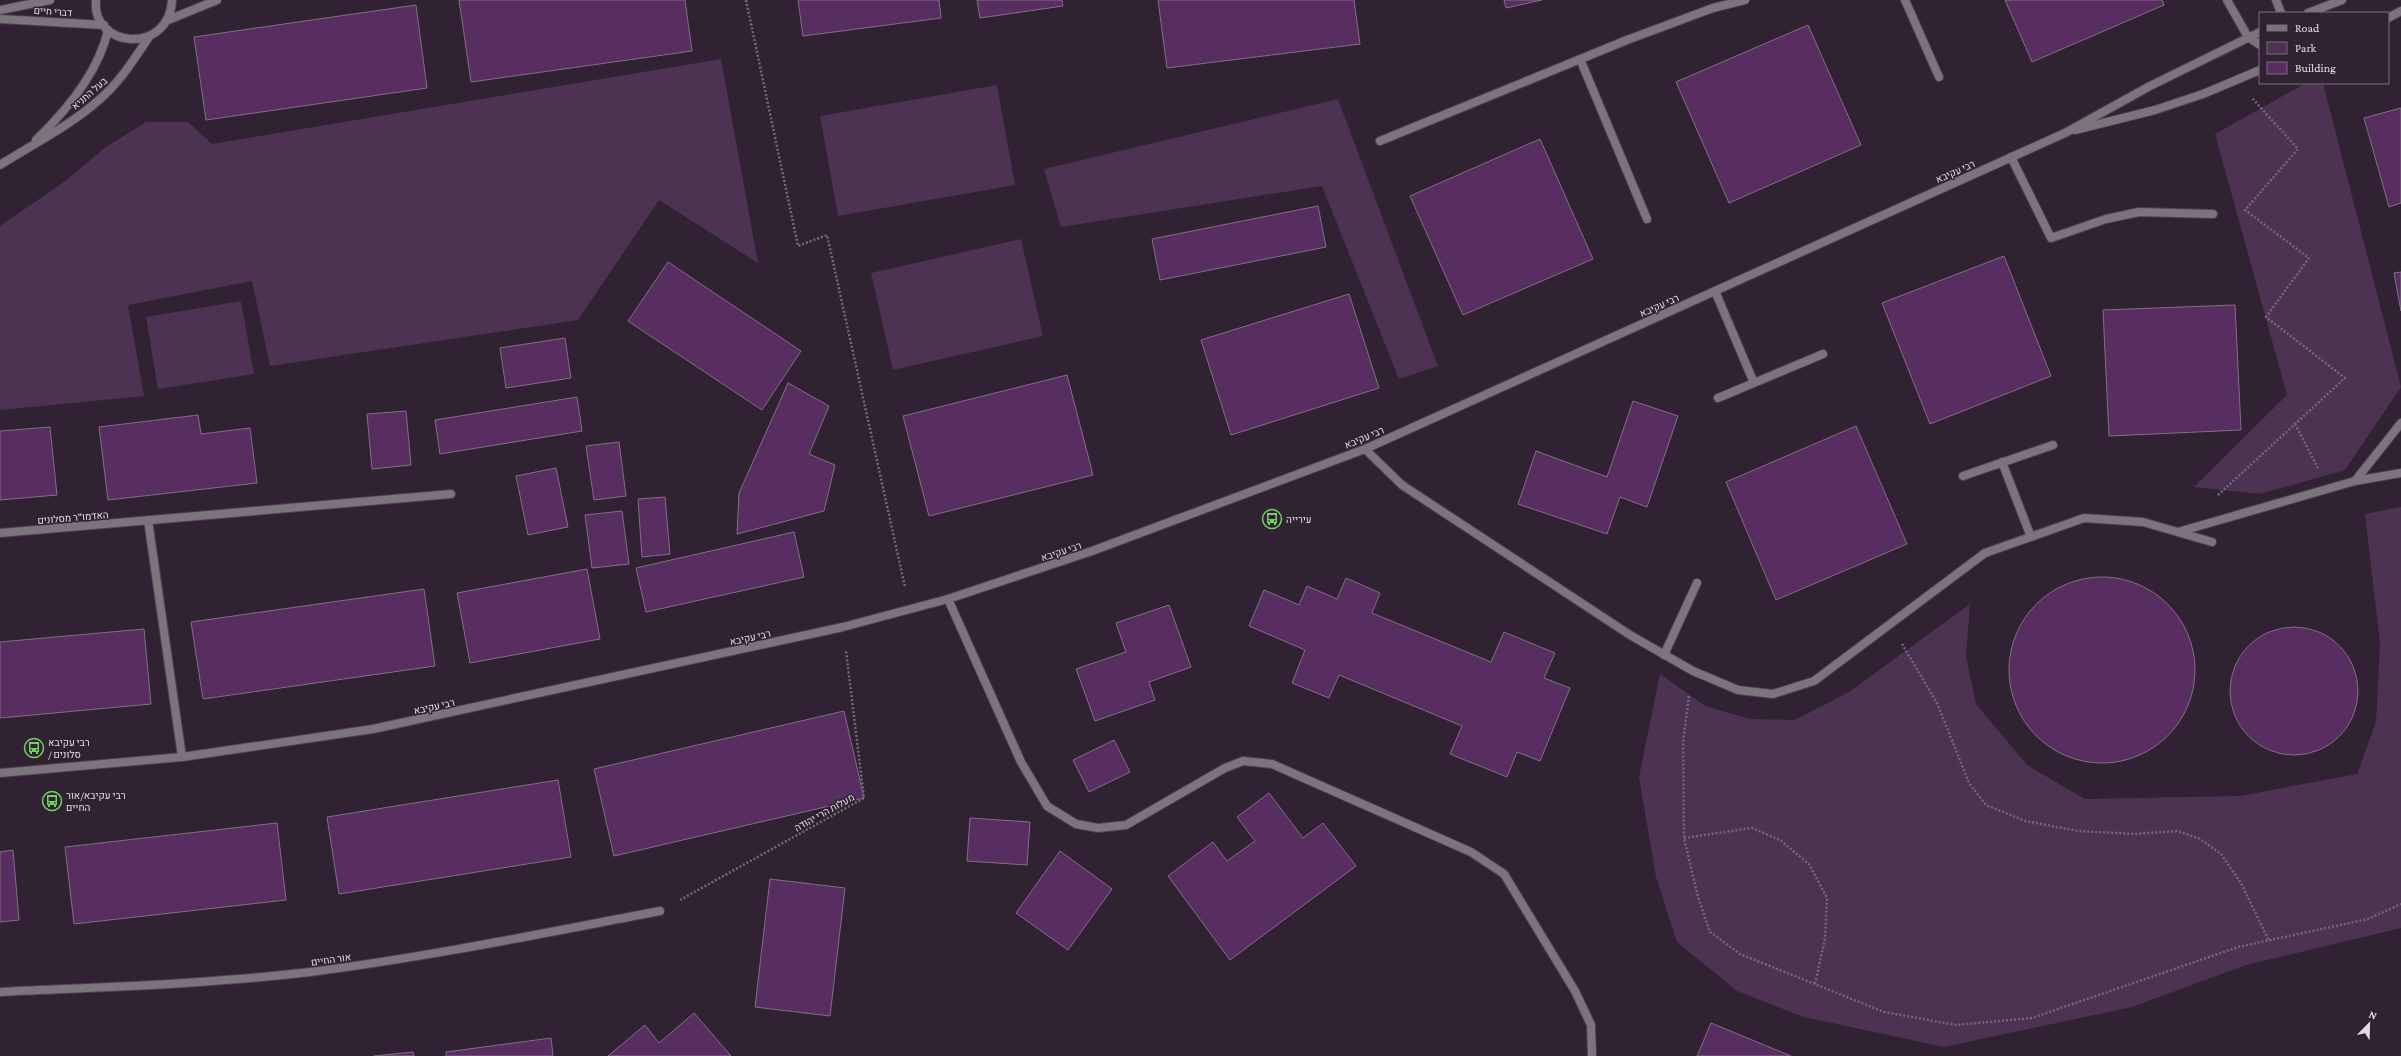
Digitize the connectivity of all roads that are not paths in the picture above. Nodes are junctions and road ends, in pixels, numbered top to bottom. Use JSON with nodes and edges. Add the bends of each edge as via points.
{"nodes":[{"id":1,"x":50,"y":0,"type":"edge"},
{"id":2,"x":96,"y":0,"type":"edge"},
{"id":3,"x":172,"y":0,"type":"edge"},
{"id":4,"x":217,"y":0,"type":"edge"},
{"id":5,"x":1745,"y":0,"type":"edge"},
{"id":6,"x":1904,"y":0,"type":"edge"},
{"id":7,"x":2227,"y":0,"type":"edge"},
{"id":8,"x":2276,"y":0,"type":"edge"},
{"id":9,"x":2342,"y":0,"type":"edge"},
{"id":10,"x":0,"y":10,"type":"edge"},
{"id":11,"x":2401,"y":11,"type":"edge"},
{"id":12,"x":2281,"y":12,"type":"edge"},
{"id":13,"x":2311,"y":12,"type":"edge"},
{"id":14,"x":2389,"y":17,"type":"edge"},
{"id":15,"x":0,"y":19,"type":"edge"},
{"id":16,"x":168,"y":20,"type":"junction"},
{"id":17,"x":106,"y":28,"type":"junction"},
{"id":18,"x":2259,"y":32,"type":"edge"},
{"id":19,"x":149,"y":37,"type":"junction"},
{"id":20,"x":2248,"y":37,"type":"junction"},
{"id":21,"x":2259,"y":44,"type":"edge"},
{"id":22,"x":1580,"y":59,"type":"junction"},
{"id":23,"x":2259,"y":70,"type":"edge"},
{"id":24,"x":1939,"y":77,"type":"dead end"},
{"id":25,"x":2065,"y":133,"type":"junction"},
{"id":26,"x":1380,"y":141,"type":"dead end"},
{"id":27,"x":26,"y":148,"type":"junction"},
{"id":28,"x":2011,"y":157,"type":"junction"},
{"id":29,"x":0,"y":165,"type":"edge"},
{"id":30,"x":2213,"y":214,"type":"dead end"},
{"id":31,"x":1647,"y":219,"type":"dead end"},
{"id":32,"x":1715,"y":291,"type":"junction"},
{"id":33,"x":1823,"y":354,"type":"dead end"},
{"id":34,"x":1754,"y":383,"type":"junction"},
{"id":35,"x":1718,"y":398,"type":"dead end"},
{"id":36,"x":2401,"y":423,"type":"edge"},
{"id":37,"x":2053,"y":444,"type":"dead end"},
{"id":38,"x":1365,"y":449,"type":"junction"},
{"id":39,"x":2002,"y":462,"type":"junction"},
{"id":40,"x":2401,"y":473,"type":"edge"},
{"id":41,"x":1963,"y":476,"type":"dead end"},
{"id":42,"x":2355,"y":481,"type":"junction"},
{"id":43,"x":451,"y":494,"type":"dead end"},
{"id":44,"x":148,"y":520,"type":"junction"},
{"id":45,"x":2178,"y":532,"type":"junction"},
{"id":46,"x":0,"y":533,"type":"edge"},
{"id":47,"x":2032,"y":537,"type":"junction"},
{"id":48,"x":2212,"y":542,"type":"dead end"},
{"id":49,"x":1697,"y":583,"type":"dead end"},
{"id":50,"x":948,"y":599,"type":"junction"},
{"id":51,"x":1664,"y":655,"type":"junction"},
{"id":52,"x":182,"y":757,"type":"junction"},
{"id":53,"x":0,"y":773,"type":"edge"},
{"id":54,"x":660,"y":911,"type":"road end"},
{"id":55,"x":0,"y":992,"type":"edge"},
{"id":56,"x":1592,"y":1056,"type":"edge"}],
"edges":[{"from":1,"to":10,"type":"street","name":"דברי חיים"},
{"from":2,"to":17,"type":"street","via":[[99,15]]},
{"from":3,"to":16,"type":"street"},
{"from":4,"to":16,"type":"street"},
{"from":5,"to":22,"type":"street","via":[[1713,8]]},
{"from":6,"to":24,"type":"street"},
{"from":7,"to":20,"type":"street"},
{"from":8,"to":12,"type":"street"},
{"from":9,"to":13,"type":"street"},
{"from":11,"to":14,"type":"street"},
{"from":15,"to":17,"type":"street","name":"דברי חיים"},
{"from":16,"to":19,"type":"street","via":[[160,30]]},
{"from":17,"to":19,"type":"street","via":[[128,40]]},
{"from":17,"to":27,"type":"street","name":"בעל התניא","via":[[101,51],[86,79],[52,123]]},
{"from":18,"to":20,"type":"street","name":"רבי עקיבא"},
{"from":19,"to":27,"type":"street","name":"בעל התניא","via":[[124,73],[101,99],[69,123]]},
{"from":20,"to":21,"type":"street"},
{"from":20,"to":25,"type":"street","name":"רבי עקיבא","via":[[2150,86]]},
{"from":22,"to":26,"type":"street"},
{"from":22,"to":31,"type":"street"},
{"from":23,"to":25,"type":"street","name":"רבי עקיבא","via":[[2155,110]]},
{"from":25,"to":28,"type":"street","name":"רבי עקיבא"},
{"from":27,"to":29,"type":"street","name":"בעל התניא"},
{"from":28,"to":30,"type":"street","via":[[2051,238],[2106,219],[2139,212]]},
{"from":28,"to":32,"type":"street","name":"רבי עקיבא"},
{"from":32,"to":34,"type":"street"},
{"from":32,"to":38,"type":"street","name":"רבי עקיבא"},
{"from":33,"to":34,"type":"street"},
{"from":34,"to":35,"type":"street"},
{"from":36,"to":42,"type":"street"},
{"from":37,"to":39,"type":"street"},
{"from":38,"to":50,"type":"street","name":"רבי עקיבא","via":[[1092,551]]},
{"from":38,"to":51,"type":"street","via":[[1402,485]]},
{"from":39,"to":41,"type":"street"},
{"from":39,"to":47,"type":"street"},
{"from":40,"to":42,"type":"street"},
{"from":42,"to":45,"type":"street"},
{"from":43,"to":44,"type":"street","name":"האדמו\"ר מסלונים"},
{"from":44,"to":46,"type":"street","name":"האדמו\"ר מסלונים"},
{"from":44,"to":52,"type":"street"},
{"from":45,"to":47,"type":"street","via":[[2143,522],[2084,518]]},
{"from":45,"to":48,"type":"street"},
{"from":47,"to":51,"type":"street","via":[[1985,553],[1814,681],[1773,694],[1738,690],[1693,671]]},
{"from":49,"to":51,"type":"street"},
{"from":50,"to":52,"type":"street","name":"רבי עקיבא","via":[[843,627],[373,729]]},
{"from":50,"to":56,"type":"street","via":[[1021,762],[1047,806],[1076,824],[1098,828],[1126,825],[1225,768],[1243,761],[1265,763],[1472,852],[1504,874],[1575,991],[1590,1025]]},
{"from":52,"to":53,"type":"street","name":"רבי עקיבא"},
{"from":54,"to":55,"type":"street","name":"אור החיים","via":[[461,949],[310,972],[132,986]]}]}
